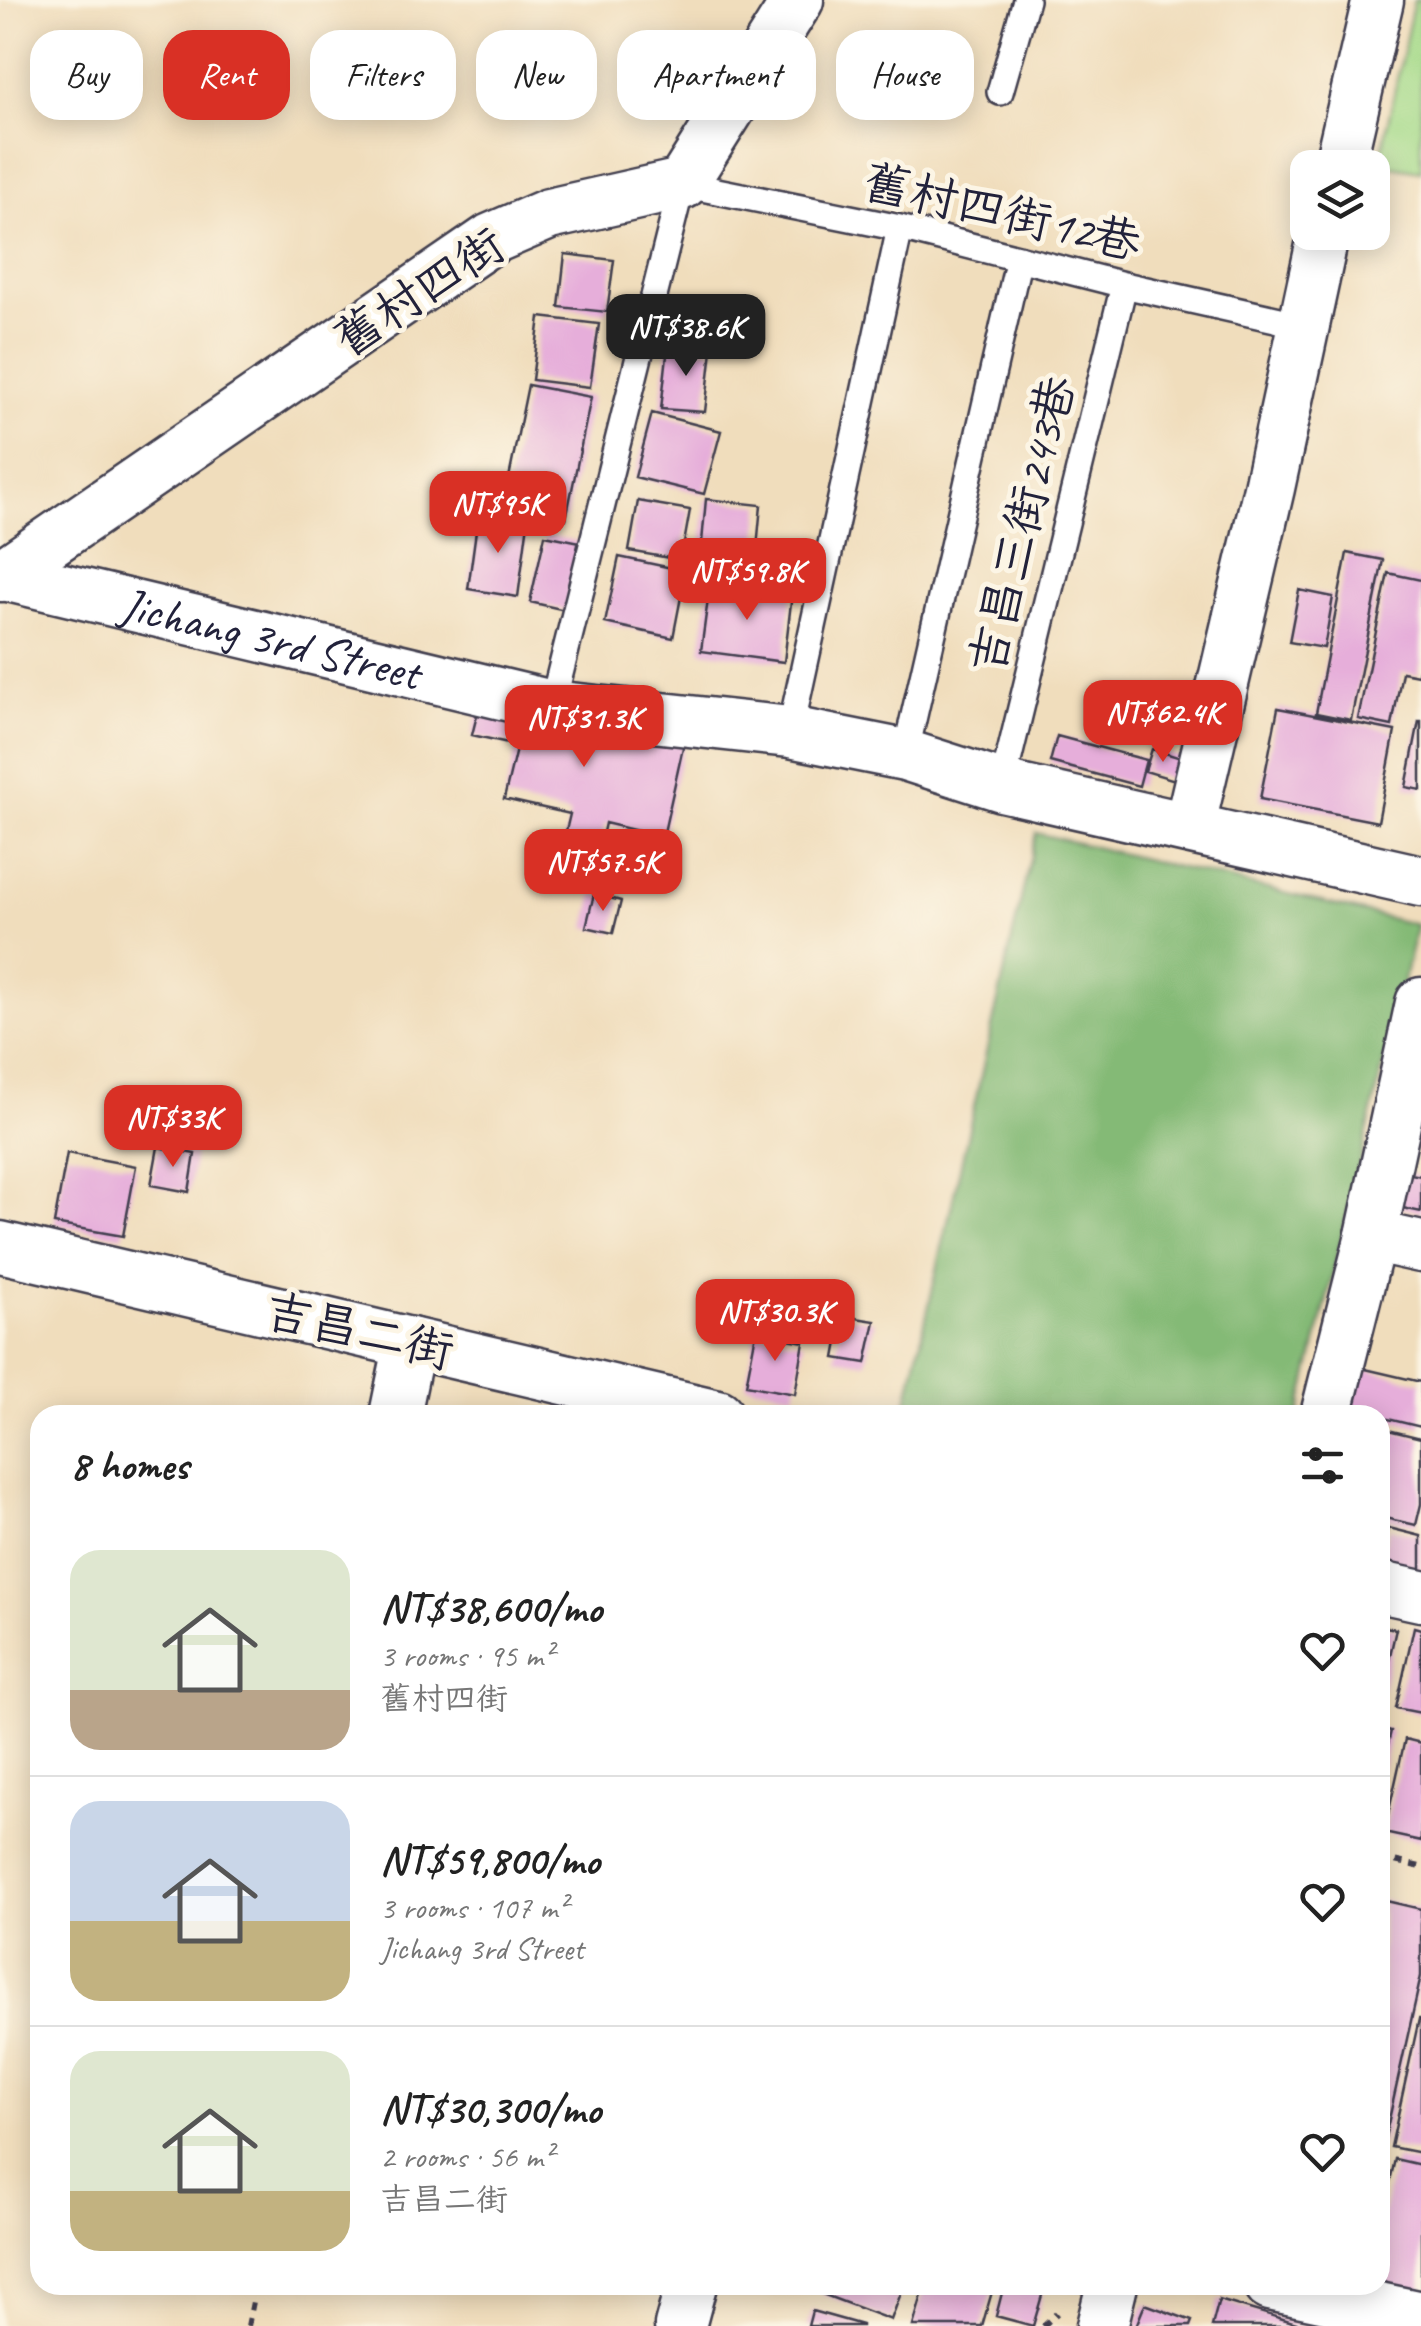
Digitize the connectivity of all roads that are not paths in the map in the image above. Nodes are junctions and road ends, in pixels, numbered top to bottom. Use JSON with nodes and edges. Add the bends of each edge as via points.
{"nodes":[{"id":1,"x":798,"y":0,"type":"edge"},
{"id":2,"x":1026,"y":0,"type":"edge"},
{"id":3,"x":1378,"y":0,"type":"edge"},
{"id":4,"x":1000,"y":92,"type":"dead end"},
{"id":5,"x":1342,"y":150,"type":"edge"},
{"id":6,"x":682,"y":184,"type":"junction"},
{"id":7,"x":900,"y":228,"type":"junction"},
{"id":8,"x":1320,"y":250,"type":"edge"},
{"id":9,"x":1019,"y":258,"type":"junction"},
{"id":10,"x":1124,"y":285,"type":"junction"},
{"id":11,"x":1302,"y":325,"type":"junction"},
{"id":12,"x":1,"y":574,"type":"edge"},
{"id":13,"x":552,"y":706,"type":"junction"},
{"id":14,"x":790,"y":732,"type":"junction"},
{"id":15,"x":905,"y":755,"type":"junction"},
{"id":16,"x":1002,"y":786,"type":"junction"},
{"id":17,"x":1189,"y":828,"type":"junction"},
{"id":18,"x":1421,"y":881,"type":"edge"},
{"id":19,"x":1421,"y":1004,"type":"edge"},
{"id":20,"x":1370,"y":1236,"type":"junction"},
{"id":21,"x":1421,"y":1247,"type":"edge"},
{"id":22,"x":0,"y":1248,"type":"edge"},
{"id":23,"x":410,"y":1343,"type":"junction"},
{"id":24,"x":397,"y":1405,"type":"edge"},
{"id":25,"x":675,"y":1405,"type":"edge"},
{"id":26,"x":1328,"y":1405,"type":"edge"},
{"id":27,"x":1390,"y":1589,"type":"edge"},
{"id":28,"x":1421,"y":1596,"type":"edge"},
{"id":29,"x":688,"y":2295,"type":"edge"},
{"id":30,"x":1110,"y":2295,"type":"edge"},
{"id":31,"x":1317,"y":2295,"type":"edge"},
{"id":32,"x":1421,"y":2317,"type":"edge"},
{"id":33,"x":680,"y":2326,"type":"edge"},
{"id":34,"x":1102,"y":2326,"type":"edge"}],
"edges":[{"from":1,"to":6,"type":"street"},
{"from":2,"to":4,"type":"lane"},
{"from":3,"to":5,"type":"street"},
{"from":6,"to":7,"type":"lane","name":"舊村四街12巷"},
{"from":6,"to":12,"type":"street","name":"舊村四街","via":[[549,214],[491,238]]},
{"from":6,"to":13,"type":"lane"},
{"from":7,"to":9,"type":"lane","name":"舊村四街12巷"},
{"from":7,"to":14,"type":"lane"},
{"from":8,"to":11,"type":"street"},
{"from":9,"to":10,"type":"lane","name":"舊村四街12巷"},
{"from":9,"to":15,"type":"lane"},
{"from":10,"to":11,"type":"lane","name":"舊村四街12巷"},
{"from":10,"to":16,"type":"lane","name":"吉昌三街243巷"},
{"from":11,"to":17,"type":"street"},
{"from":12,"to":13,"type":"street","name":"Jichang 3rd Street"},
{"from":13,"to":14,"type":"street","name":"Jichang 3rd Street"},
{"from":14,"to":15,"type":"street","name":"Jichang 3rd Street"},
{"from":15,"to":16,"type":"street","name":"Jichang 3rd Street"},
{"from":16,"to":17,"type":"street","name":"Jichang 3rd Street"},
{"from":17,"to":18,"type":"street","name":"Jichang 3rd Street"},
{"from":19,"to":20,"type":"street"},
{"from":20,"to":21,"type":"street"},
{"from":20,"to":26,"type":"street"},
{"from":22,"to":23,"type":"street","name":"吉昌二街"},
{"from":23,"to":24,"type":"street"},
{"from":23,"to":25,"type":"street","name":"吉昌二街"},
{"from":27,"to":28,"type":"street"},
{"from":29,"to":33,"type":"street"},
{"from":30,"to":34,"type":"street"},
{"from":31,"to":32,"type":"street"}]}
